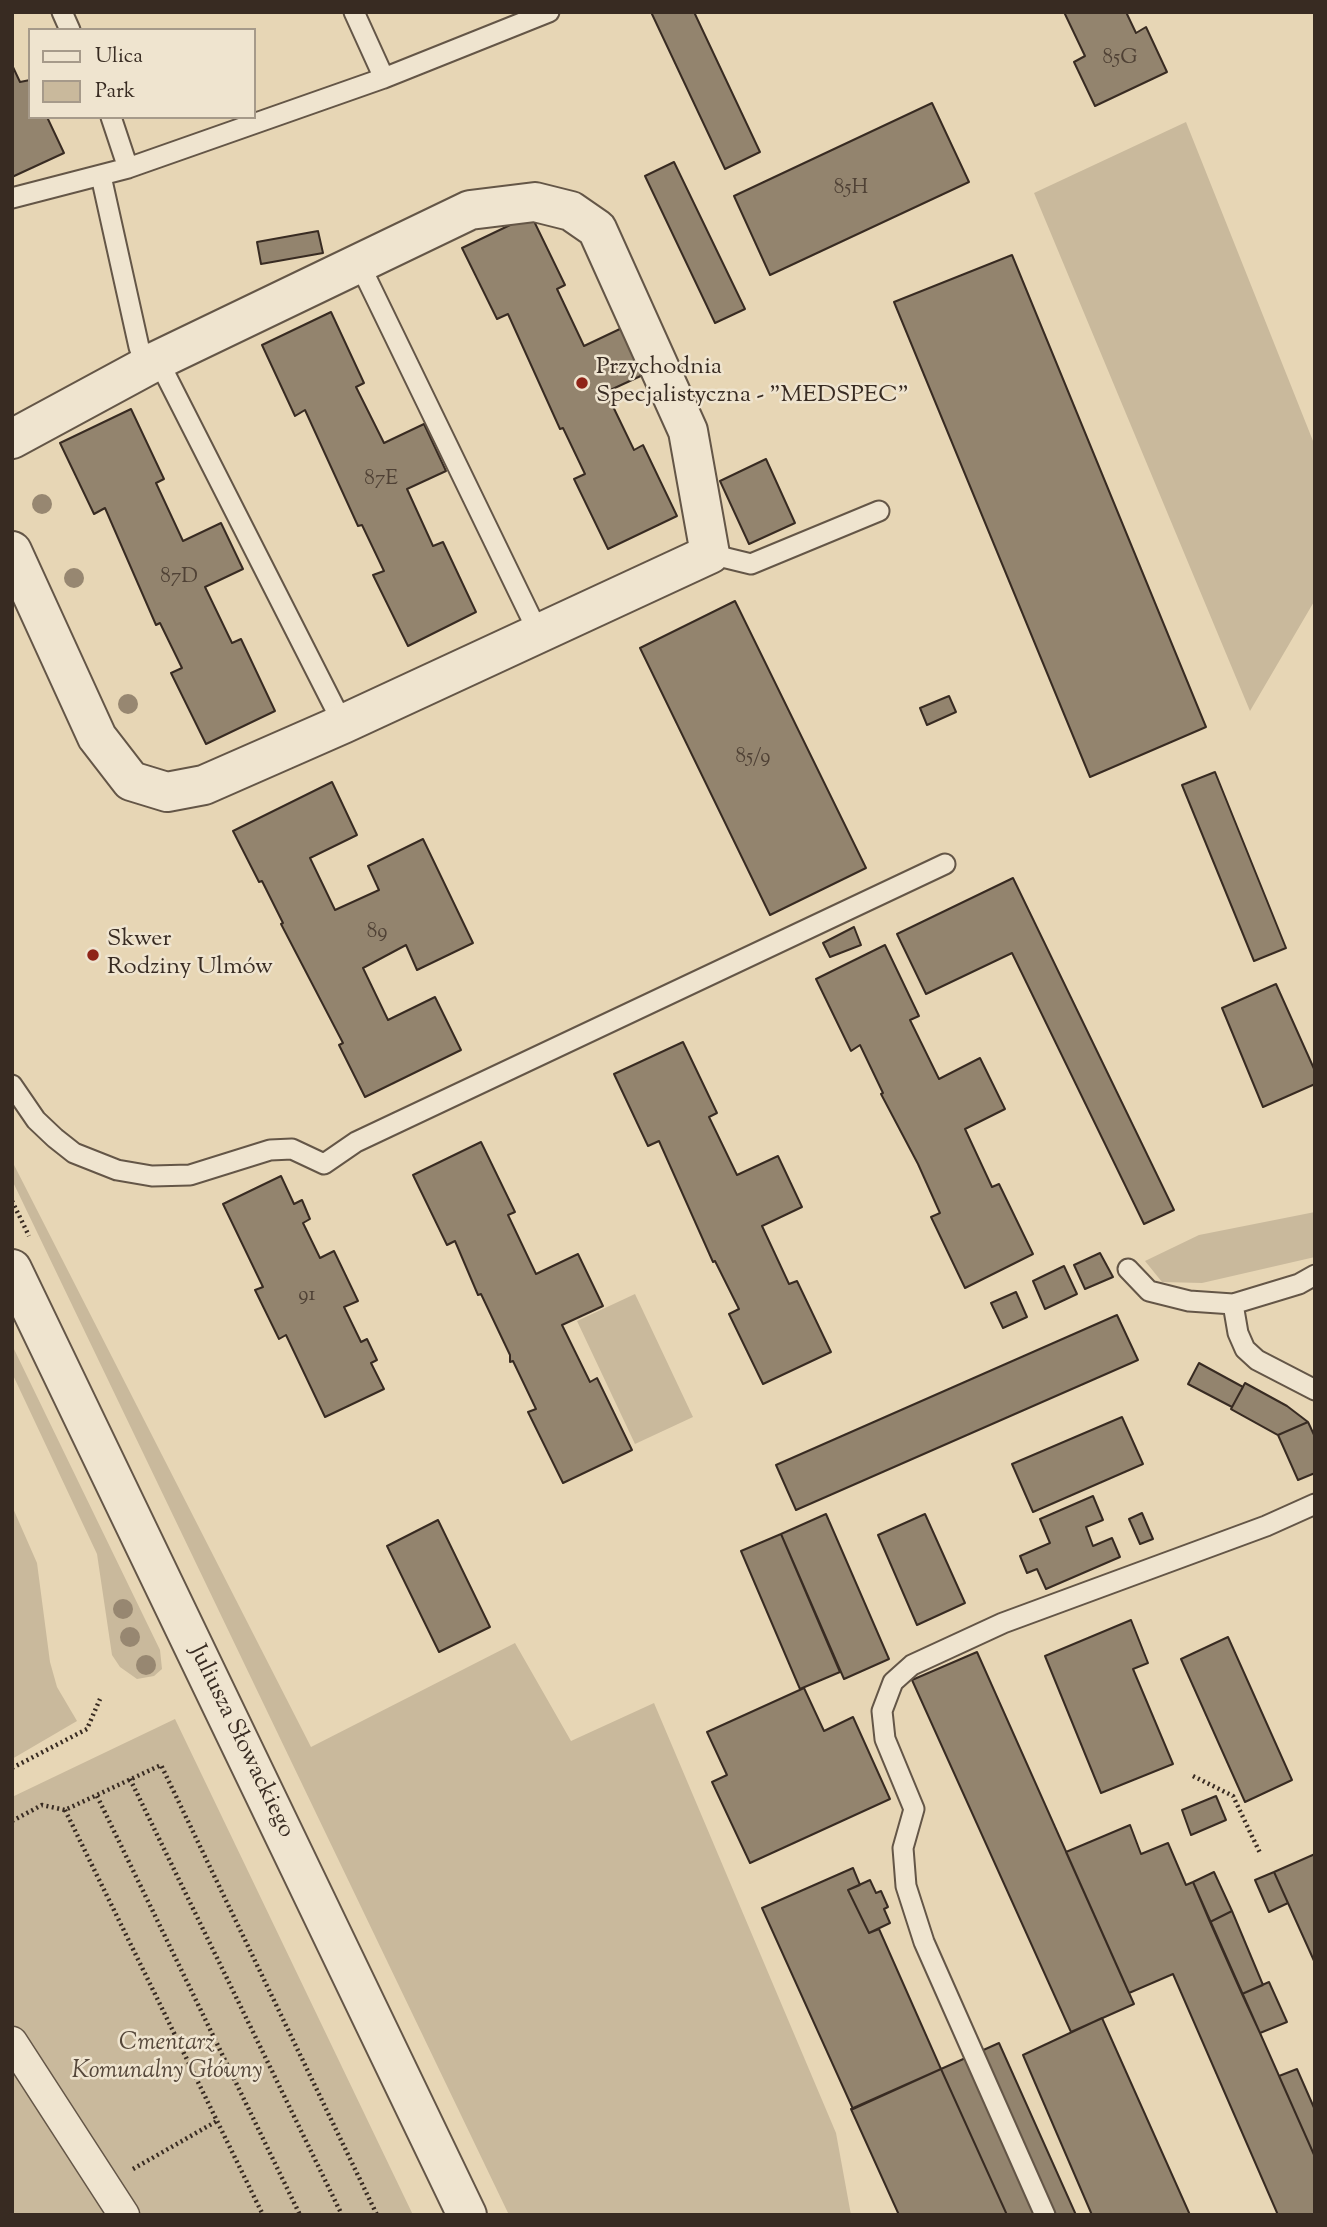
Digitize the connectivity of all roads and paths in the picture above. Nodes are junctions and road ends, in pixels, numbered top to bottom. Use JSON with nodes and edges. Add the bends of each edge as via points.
{"nodes":[{"id":1,"x":62,"y":12,"type":"edge"},
{"id":2,"x":354,"y":12,"type":"edge"},
{"id":3,"x":549,"y":12,"type":"edge"},
{"id":4,"x":69,"y":28,"type":"edge"},
{"id":5,"x":384,"y":78,"type":"junction"},
{"id":6,"x":112,"y":119,"type":"edge"},
{"id":7,"x":128,"y":167,"type":"junction"},
{"id":8,"x":102,"y":176,"type":"junction"},
{"id":9,"x":12,"y":198,"type":"edge"},
{"id":10,"x":359,"y":263,"type":"junction"},
{"id":11,"x":152,"y":363,"type":"junction"},
{"id":12,"x":12,"y":439,"type":"edge"},
{"id":13,"x":878,"y":511,"type":"dead end"},
{"id":14,"x":12,"y":551,"type":"edge"},
{"id":15,"x":710,"y":554,"type":"junction"},
{"id":16,"x":538,"y":632,"type":"junction"},
{"id":17,"x":343,"y":724,"type":"junction"},
{"id":18,"x":945,"y":864,"type":"dead end"},
{"id":19,"x":12,"y":1085,"type":"edge"},
{"id":20,"x":12,"y":1269,"type":"edge"},
{"id":21,"x":1128,"y":1269,"type":"dead end"},
{"id":22,"x":1315,"y":1275,"type":"edge"},
{"id":23,"x":1233,"y":1304,"type":"junction"},
{"id":24,"x":1315,"y":1390,"type":"edge"},
{"id":25,"x":1315,"y":1504,"type":"edge"},
{"id":26,"x":100,"y":1699,"type":"dead end"},
{"id":27,"x":12,"y":1768,"type":"edge"},
{"id":28,"x":1193,"y":1776,"type":"dead end"},
{"id":29,"x":131,"y":1779,"type":"junction"},
{"id":30,"x":97,"y":1796,"type":"junction"},
{"id":31,"x":65,"y":1811,"type":"junction"},
{"id":32,"x":12,"y":1821,"type":"edge"},
{"id":33,"x":1260,"y":1853,"type":"dead end"},
{"id":34,"x":12,"y":2042,"type":"edge"},
{"id":35,"x":217,"y":2121,"type":"junction"},
{"id":36,"x":104,"y":2185,"type":"junction"},
{"id":37,"x":124,"y":2215,"type":"edge"},
{"id":38,"x":263,"y":2215,"type":"edge"},
{"id":39,"x":300,"y":2215,"type":"edge"},
{"id":40,"x":342,"y":2215,"type":"edge"},
{"id":41,"x":377,"y":2215,"type":"edge"},
{"id":42,"x":467,"y":2215,"type":"edge"},
{"id":43,"x":1045,"y":2215,"type":"edge"}],
"edges":[{"from":1,"to":4,"type":"lane"},
{"from":2,"to":5,"type":"lane"},
{"from":3,"to":5,"type":"lane"},
{"from":5,"to":7,"type":"lane"},
{"from":6,"to":7,"type":"lane"},
{"from":7,"to":8,"type":"lane"},
{"from":8,"to":9,"type":"lane"},
{"from":8,"to":11,"type":"lane","via":[[139,347]]},
{"from":10,"to":11,"type":"street"},
{"from":10,"to":15,"type":"street","via":[[470,210],[535,202],[571,211],[597,229],[688,431]]},
{"from":10,"to":16,"type":"lane"},
{"from":11,"to":12,"type":"street"},
{"from":11,"to":17,"type":"lane"},
{"from":13,"to":15,"type":"lane","via":[[751,564]]},
{"from":14,"to":17,"type":"street","via":[[97,737],[131,781],[167,792],[204,785]]},
{"from":15,"to":16,"type":"street"},
{"from":16,"to":17,"type":"street"},
{"from":18,"to":19,"type":"lane","via":[[356,1142],[324,1164],[292,1149],[270,1150],[190,1175],[117,1170],[74,1153],[55,1139]]},
{"from":20,"to":42,"type":"street","name":"Juliusza Słowackiego"},
{"from":21,"to":23,"type":"lane","via":[[1149,1292]]},
{"from":22,"to":23,"type":"lane"},
{"from":23,"to":24,"type":"lane","via":[[1245,1349]]},
{"from":25,"to":43,"type":"lane","via":[[1003,1623],[912,1665],[893,1682],[882,1711],[885,1739],[914,1809],[903,1847],[906,1886],[923,1942]]},
{"from":26,"to":27,"type":"path","via":[[87,1729]]},
{"from":28,"to":33,"type":"path","via":[[1233,1796]]},
{"from":29,"to":30,"type":"path"},
{"from":29,"to":40,"type":"path"},
{"from":29,"to":41,"type":"path","via":[[161,1765]]},
{"from":30,"to":31,"type":"path"},
{"from":30,"to":39,"type":"path"},
{"from":31,"to":32,"type":"path","via":[[42,1805]]},
{"from":31,"to":35,"type":"path"},
{"from":34,"to":36,"type":"street"},
{"from":35,"to":36,"type":"path"},
{"from":35,"to":38,"type":"path"},
{"from":36,"to":37,"type":"street"}]}
